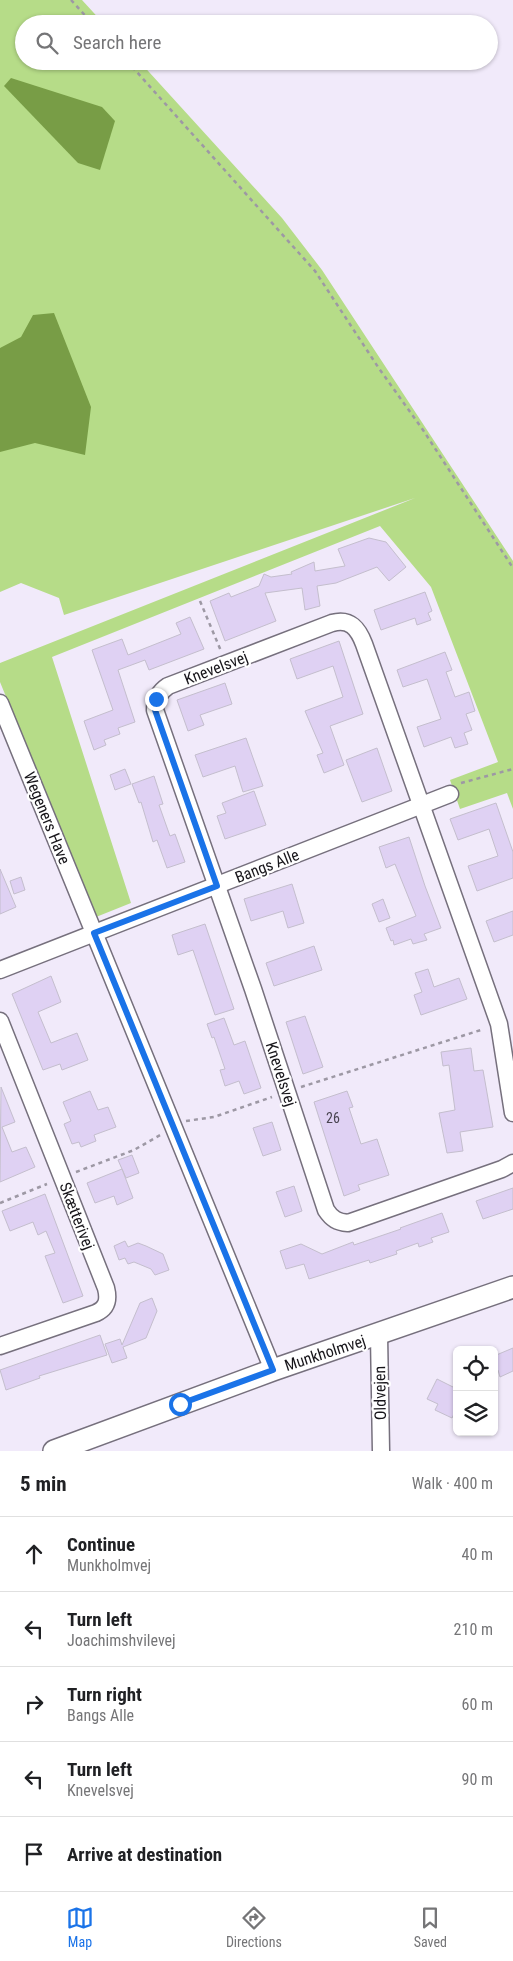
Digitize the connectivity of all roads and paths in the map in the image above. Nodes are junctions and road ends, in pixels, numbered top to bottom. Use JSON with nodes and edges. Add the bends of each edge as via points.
{"nodes":[{"id":1,"x":71,"y":0,"type":"edge"},
{"id":2,"x":85,"y":15,"type":"edge"},
{"id":3,"x":135,"y":70,"type":"edge"},
{"id":4,"x":513,"y":568,"type":"edge"},
{"id":5,"x":200,"y":601,"type":"dead end"},
{"id":6,"x":226,"y":664,"type":"junction"},
{"id":7,"x":0,"y":703,"type":"edge"},
{"id":8,"x":513,"y":769,"type":"edge"},
{"id":9,"x":450,"y":794,"type":"joint"},
{"id":10,"x":422,"y":805,"type":"junction"},
{"id":11,"x":217,"y":886,"type":"junction"},
{"id":12,"x":94,"y":933,"type":"junction"},
{"id":13,"x":0,"y":970,"type":"edge"},
{"id":14,"x":0,"y":1021,"type":"edge"},
{"id":15,"x":499,"y":1024,"type":"junction"},
{"id":16,"x":353,"y":1069,"type":"dead end"},
{"id":17,"x":513,"y":1113,"type":"edge"},
{"id":18,"x":513,"y":1163,"type":"edge"},
{"id":19,"x":513,"y":1287,"type":"edge"},
{"id":20,"x":379,"y":1335,"type":"junction"},
{"id":21,"x":0,"y":1346,"type":"edge"},
{"id":22,"x":273,"y":1370,"type":"junction"},
{"id":23,"x":54,"y":1451,"type":"edge"},
{"id":24,"x":381,"y":1451,"type":"edge"}],
"edges":[{"from":1,"to":2,"type":"path"},
{"from":3,"to":4,"type":"path","via":[[315,271]]},
{"from":5,"to":6,"type":"path"},
{"from":6,"to":10,"type":"street","name":"Knevelsvej","via":[[332,623],[354,625],[364,644]]},
{"from":6,"to":11,"type":"street","name":"Knevelsvej","via":[[166,687],[155,706]]},
{"from":7,"to":12,"type":"street","name":"Wegeners Have"},
{"from":8,"to":9,"type":"path","via":[[461,783],[450,788]]},
{"from":9,"to":10,"type":"street","name":"Bangs Alle"},
{"from":10,"to":11,"type":"street","name":"Bangs Alle"},
{"from":10,"to":15,"type":"street","name":"Knevelsvej"},
{"from":11,"to":12,"type":"street","name":"Bangs Alle"},
{"from":11,"to":18,"type":"street","name":"Knevelsvej","via":[[326,1210],[332,1218],[348,1223]]},
{"from":12,"to":13,"type":"street","name":"Bangs Alle"},
{"from":12,"to":22,"type":"street","name":"Wegeners Have"},
{"from":14,"to":21,"type":"street","name":"Skætterivej","via":[[108,1294],[101,1311]]},
{"from":15,"to":16,"type":"path"},
{"from":15,"to":17,"type":"street","name":"Knevelsvej"},
{"from":19,"to":20,"type":"street","name":"Munkholmvej"},
{"from":20,"to":22,"type":"street","name":"Munkholmvej"},
{"from":20,"to":24,"type":"street","name":"Oldvejen"},
{"from":22,"to":23,"type":"street","name":"Munkholmvej"}]}
